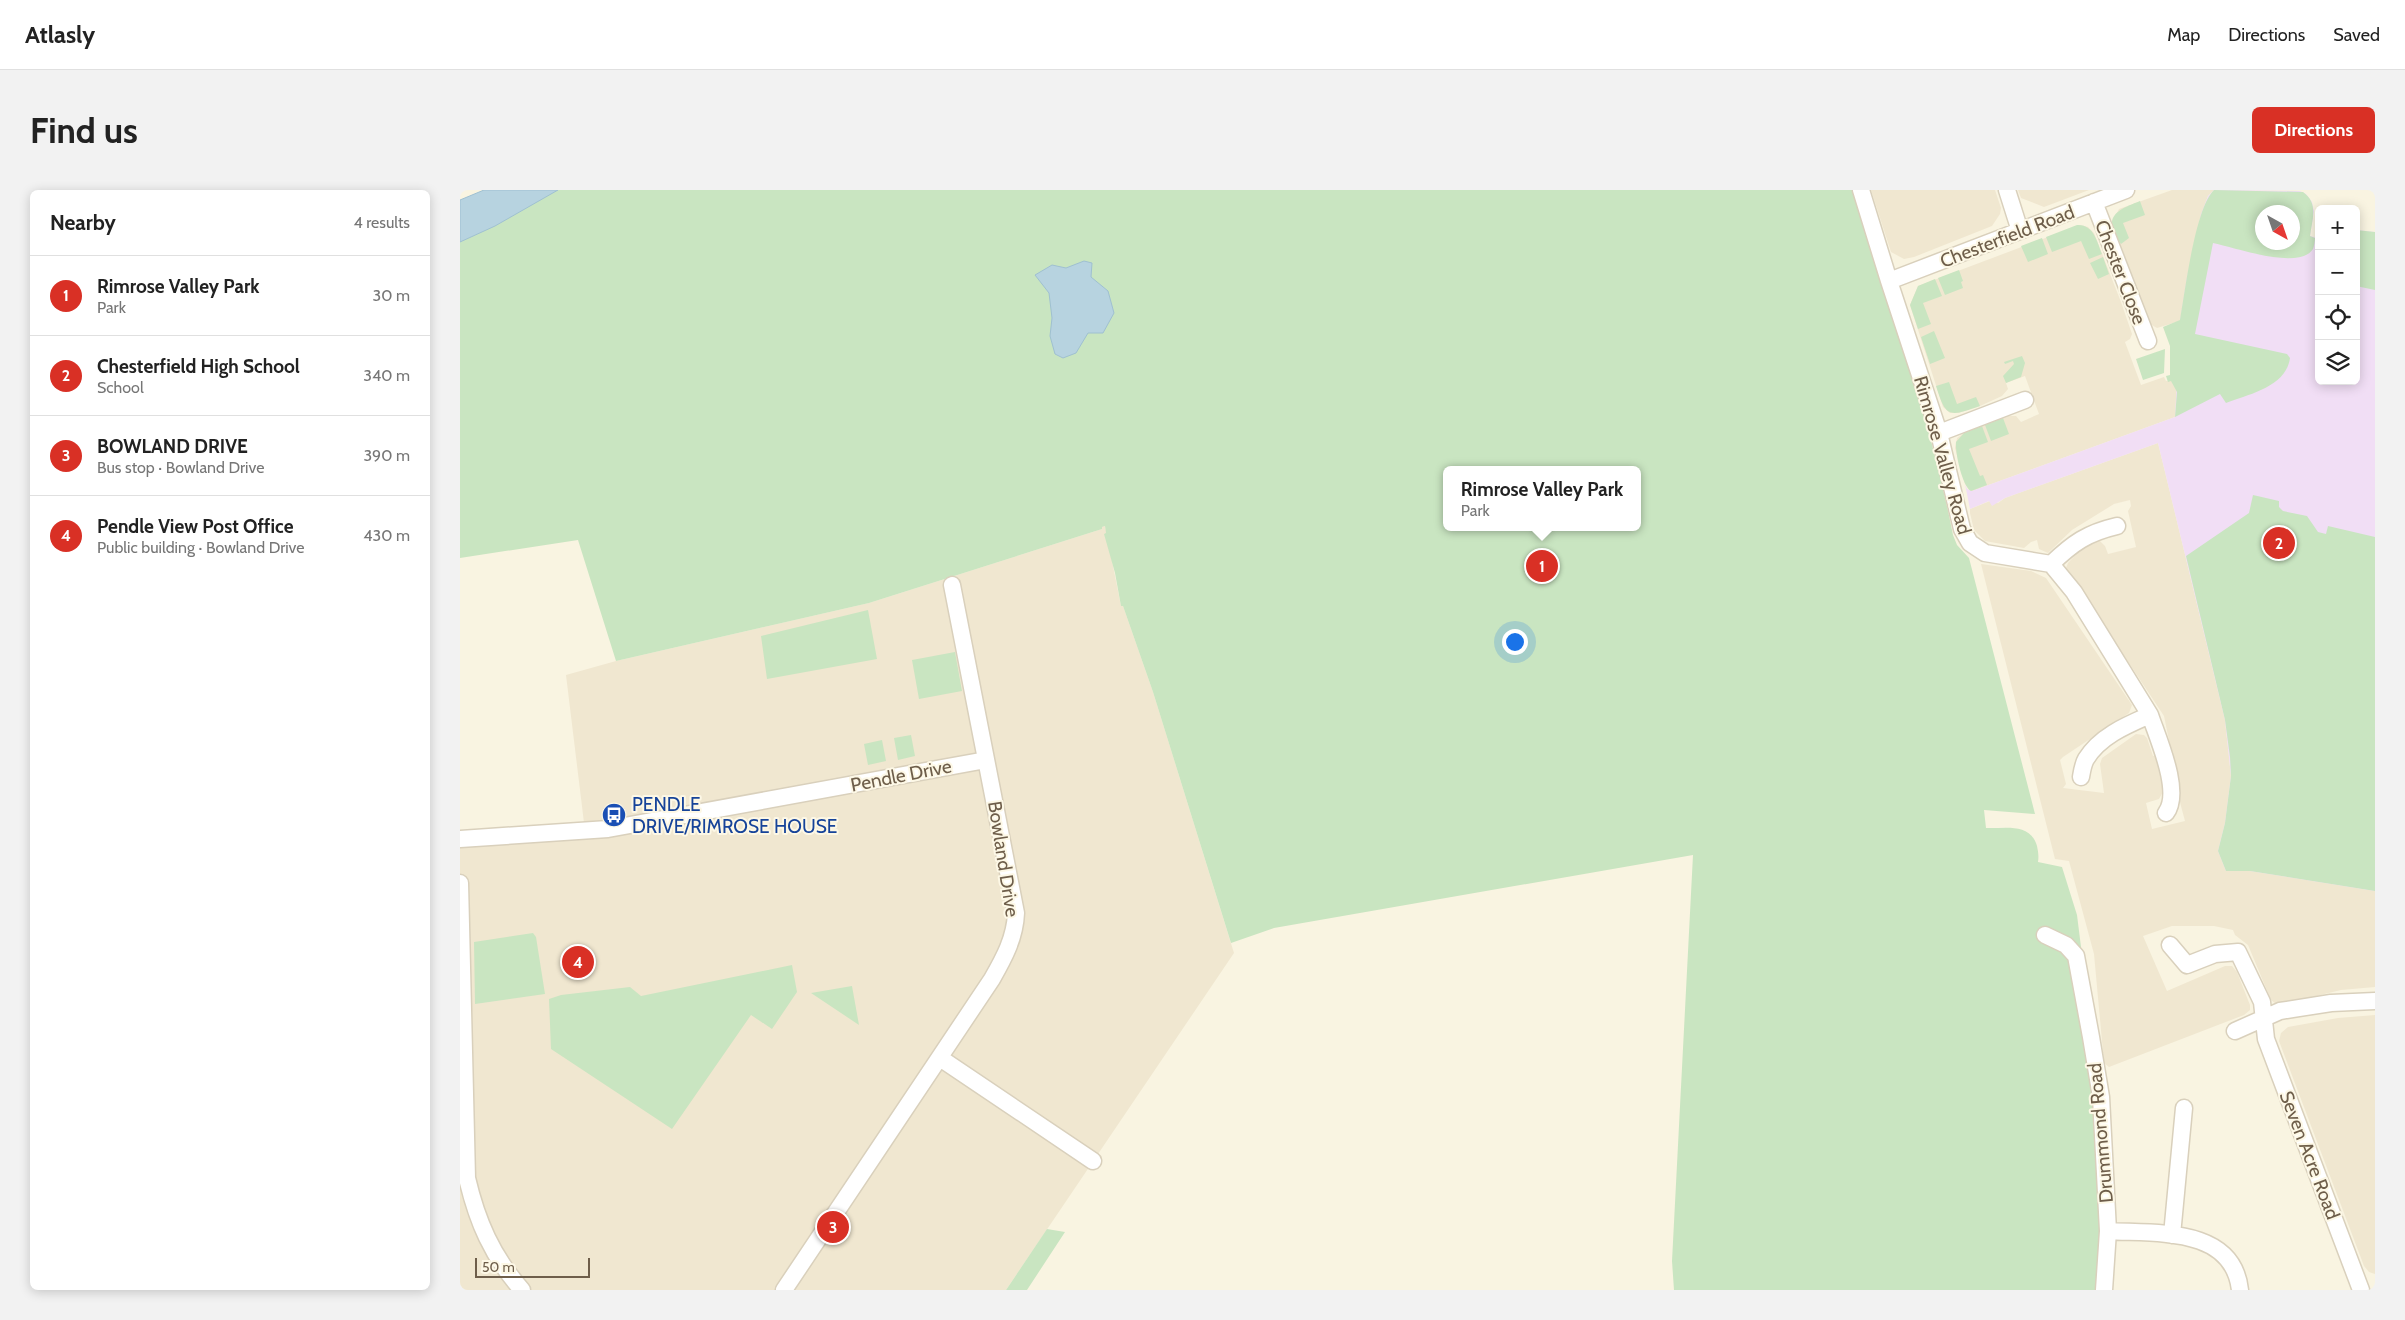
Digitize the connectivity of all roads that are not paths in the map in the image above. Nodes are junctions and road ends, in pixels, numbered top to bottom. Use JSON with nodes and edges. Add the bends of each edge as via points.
{"nodes":[{"id":1,"x":1861,"y":190,"type":"edge"},
{"id":2,"x":2007,"y":190,"type":"edge"},
{"id":3,"x":2126,"y":190,"type":"edge"},
{"id":4,"x":2094,"y":202,"type":"junction"},
{"id":5,"x":2020,"y":230,"type":"junction"},
{"id":6,"x":1889,"y":281,"type":"junction"},
{"id":7,"x":2148,"y":342,"type":"dead end"},
{"id":8,"x":2025,"y":400,"type":"dead end"},
{"id":9,"x":1939,"y":433,"type":"junction"},
{"id":10,"x":2117,"y":526,"type":"dead end"},
{"id":11,"x":2051,"y":564,"type":"junction"},
{"id":12,"x":952,"y":585,"type":"dead end"},
{"id":13,"x":2150,"y":715,"type":"junction"},
{"id":14,"x":986,"y":760,"type":"junction"},
{"id":15,"x":2080,"y":777,"type":"dead end"},
{"id":16,"x":2166,"y":813,"type":"dead end"},
{"id":17,"x":460,"y":839,"type":"edge"},
{"id":18,"x":460,"y":883,"type":"edge"},
{"id":19,"x":2045,"y":935,"type":"dead end"},
{"id":20,"x":2170,"y":945,"type":"dead end"},
{"id":21,"x":2375,"y":1001,"type":"edge"},
{"id":22,"x":2264,"y":1019,"type":"junction"},
{"id":23,"x":2235,"y":1031,"type":"dead end"},
{"id":24,"x":940,"y":1058,"type":"junction"},
{"id":25,"x":2184,"y":1108,"type":"dead end"},
{"id":26,"x":1093,"y":1161,"type":"dead end"},
{"id":27,"x":2108,"y":1231,"type":"junction"},
{"id":28,"x":2172,"y":1235,"type":"junction"},
{"id":29,"x":2375,"y":1286,"type":"edge"},
{"id":30,"x":522,"y":1290,"type":"edge"},
{"id":31,"x":784,"y":1290,"type":"edge"},
{"id":32,"x":2104,"y":1290,"type":"edge"},
{"id":33,"x":2240,"y":1290,"type":"edge"},
{"id":34,"x":2363,"y":1290,"type":"edge"}],
"edges":[{"from":1,"to":6,"type":"street","name":"Rimrose Valley Road"},
{"from":2,"to":5,"type":"street"},
{"from":3,"to":4,"type":"street","name":"Chesterfield Road"},
{"from":4,"to":5,"type":"street","name":"Chesterfield Road"},
{"from":4,"to":7,"type":"street","name":"Chester Close"},
{"from":5,"to":6,"type":"street","name":"Chesterfield Road"},
{"from":6,"to":9,"type":"street","name":"Rimrose Valley Road"},
{"from":8,"to":9,"type":"street"},
{"from":9,"to":11,"type":"street","name":"Rimrose Valley Road","via":[[1955,506],[1970,543],[1985,553]]},
{"from":10,"to":11,"type":"street","via":[[2095,531],[2079,540]]},
{"from":11,"to":13,"type":"street","via":[[2074,592]]},
{"from":12,"to":14,"type":"street","name":"Bowland Drive"},
{"from":13,"to":15,"type":"street","via":[[2126,725],[2100,743],[2086,759]]},
{"from":13,"to":16,"type":"street","via":[[2173,791]]},
{"from":14,"to":17,"type":"street","name":"Pendle Drive","via":[[608,829]]},
{"from":14,"to":24,"type":"street","name":"Bowland Drive","via":[[1016,913],[1015,928],[992,979]]},
{"from":18,"to":30,"type":"street","via":[[467,1178],[481,1226],[507,1272]]},
{"from":19,"to":27,"type":"street","name":"Drummond Road","via":[[2066,945],[2076,956],[2101,1097]]},
{"from":20,"to":22,"type":"street","name":"Seven Acre Road","via":[[2186,966],[2215,954],[2238,952],[2262,1002]]},
{"from":21,"to":22,"type":"street","via":[[2331,1003],[2280,1011]]},
{"from":22,"to":23,"type":"street"},
{"from":22,"to":34,"type":"street","name":"Seven Acre Road","via":[[2266,1039]]},
{"from":24,"to":26,"type":"street"},
{"from":24,"to":31,"type":"street","name":"Bowland Drive"},
{"from":25,"to":28,"type":"street"},
{"from":27,"to":28,"type":"street"},
{"from":27,"to":32,"type":"street","name":"Drummond Road"},
{"from":28,"to":33,"type":"street","via":[[2194,1238],[2222,1253],[2233,1266]]},
{"from":29,"to":34,"type":"street"}]}
